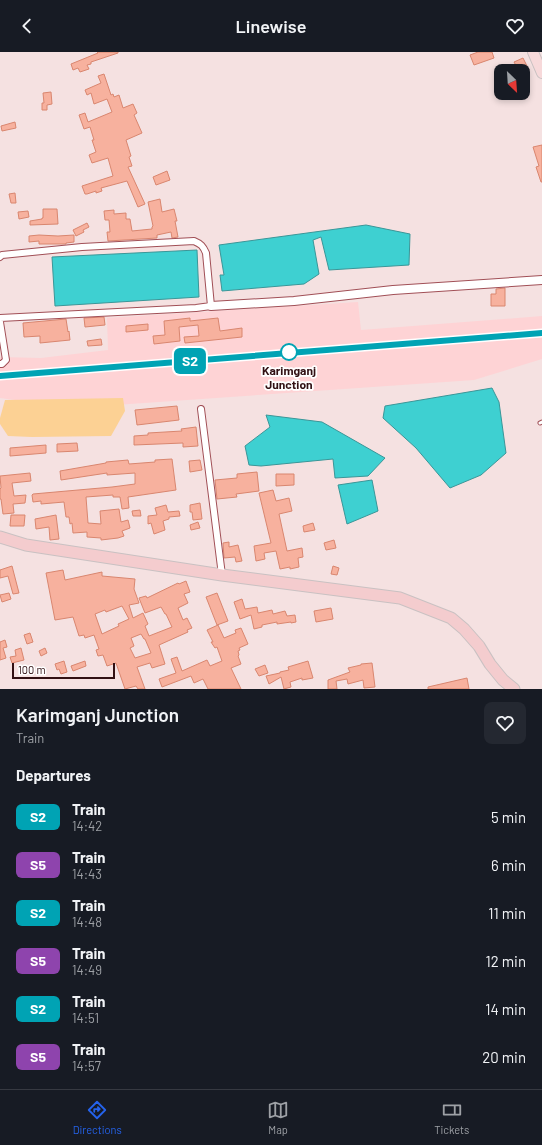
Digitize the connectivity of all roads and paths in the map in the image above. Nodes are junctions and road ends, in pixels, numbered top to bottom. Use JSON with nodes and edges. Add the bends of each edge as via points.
{"nodes":[{"id":1,"x":533,"y":52,"type":"edge"},
{"id":2,"x":542,"y":72,"type":"edge"},
{"id":3,"x":0,"y":257,"type":"edge"},
{"id":4,"x":542,"y":280,"type":"edge"},
{"id":5,"x":211,"y":306,"type":"junction"},
{"id":6,"x":0,"y":320,"type":"edge"},
{"id":7,"x":0,"y":364,"type":"edge"},
{"id":8,"x":201,"y":409,"type":"dead end"},
{"id":9,"x":0,"y":537,"type":"edge"},
{"id":10,"x":222,"y":575,"type":"junction"},
{"id":11,"x":514,"y":689,"type":"edge"}],
"edges":[{"from":1,"to":2,"type":"main road"},
{"from":3,"to":5,"type":"street","via":[[82,247],[194,241],[204,247],[206,253]]},
{"from":4,"to":5,"type":"street"},
{"from":5,"to":6,"type":"street"},
{"from":6,"to":7,"type":"street","via":[[6,360]]},
{"from":8,"to":10,"type":"street"},
{"from":9,"to":10,"type":"highway","via":[[26,545]]},
{"from":10,"to":11,"type":"highway","via":[[400,598],[440,613],[464,628],[503,680]]}]}
